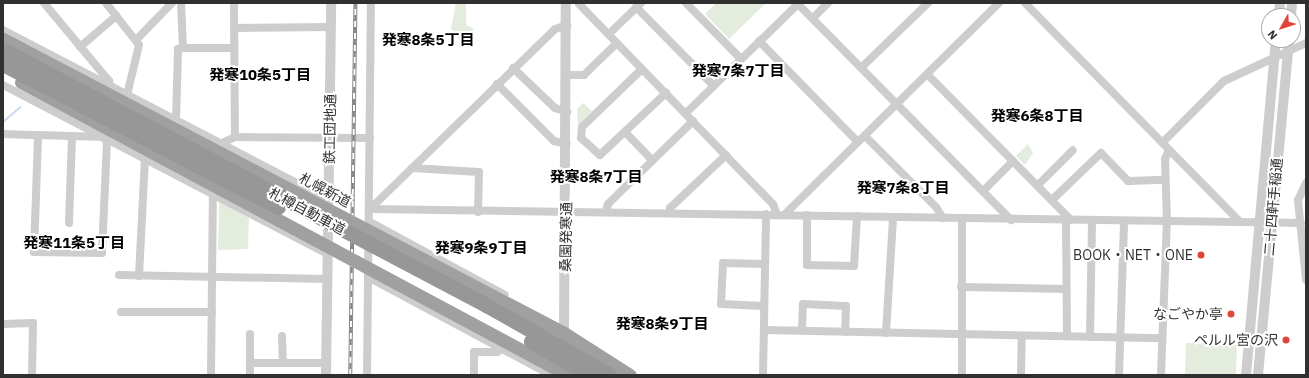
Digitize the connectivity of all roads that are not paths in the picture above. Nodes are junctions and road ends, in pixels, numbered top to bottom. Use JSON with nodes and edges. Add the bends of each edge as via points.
{"nodes":[{"id":1,"x":44,"y":3,"type":"edge"},
{"id":2,"x":118,"y":3,"type":"edge"},
{"id":3,"x":172,"y":3,"type":"edge"},
{"id":4,"x":181,"y":3,"type":"edge"},
{"id":5,"x":234,"y":3,"type":"edge"},
{"id":6,"x":331,"y":3,"type":"edge"},
{"id":7,"x":371,"y":3,"type":"edge"},
{"id":8,"x":798,"y":3,"type":"edge"},
{"id":9,"x":828,"y":3,"type":"edge"},
{"id":10,"x":928,"y":3,"type":"edge"},
{"id":11,"x":999,"y":3,"type":"edge"},
{"id":12,"x":1025,"y":3,"type":"edge"},
{"id":13,"x":580,"y":4,"type":"edge"},
{"id":14,"x":639,"y":5,"type":"edge"},
{"id":15,"x":691,"y":5,"type":"edge"},
{"id":16,"x":566,"y":6,"type":"edge"},
{"id":17,"x":111,"y":9,"type":"edge"},
{"id":18,"x":813,"y":18,"type":"junction"},
{"id":19,"x":566,"y":25,"type":"junction"},
{"id":20,"x":331,"y":27,"type":"junction"},
{"id":21,"x":234,"y":28,"type":"junction"},
{"id":22,"x":3,"y":30,"type":"edge"},
{"id":23,"x":609,"y":34,"type":"junction"},
{"id":24,"x":3,"y":39,"type":"edge"},
{"id":25,"x":136,"y":40,"type":"junction"},
{"id":26,"x":759,"y":41,"type":"junction"},
{"id":27,"x":617,"y":43,"type":"junction"},
{"id":28,"x":80,"y":47,"type":"junction"},
{"id":29,"x":183,"y":48,"type":"junction"},
{"id":30,"x":234,"y":48,"type":"junction"},
{"id":31,"x":1275,"y":48,"type":"edge"},
{"id":32,"x":1284,"y":48,"type":"edge"},
{"id":33,"x":1288,"y":48,"type":"edge"},
{"id":34,"x":3,"y":50,"type":"edge"},
{"id":35,"x":1275,"y":55,"type":"junction"},
{"id":36,"x":741,"y":58,"type":"junction"},
{"id":37,"x":3,"y":64,"type":"edge"},
{"id":38,"x":862,"y":67,"type":"junction"},
{"id":39,"x":513,"y":68,"type":"junction"},
{"id":40,"x":642,"y":69,"type":"junction"},
{"id":41,"x":3,"y":72,"type":"edge"},
{"id":42,"x":927,"y":74,"type":"junction"},
{"id":43,"x":567,"y":75,"type":"junction"},
{"id":44,"x":3,"y":84,"type":"edge"},
{"id":45,"x":497,"y":84,"type":"junction"},
{"id":46,"x":108,"y":85,"type":"junction"},
{"id":47,"x":713,"y":85,"type":"junction"},
{"id":48,"x":666,"y":93,"type":"junction"},
{"id":49,"x":127,"y":95,"type":"junction"},
{"id":50,"x":898,"y":103,"type":"junction"},
{"id":51,"x":567,"y":112,"type":"junction"},
{"id":52,"x":686,"y":113,"type":"junction"},
{"id":53,"x":176,"y":121,"type":"junction"},
{"id":54,"x":693,"y":121,"type":"junction"},
{"id":55,"x":81,"y":126,"type":"junction"},
{"id":56,"x":625,"y":132,"type":"junction"},
{"id":57,"x":3,"y":134,"type":"edge"},
{"id":58,"x":38,"y":135,"type":"junction"},
{"id":59,"x":76,"y":136,"type":"junction"},
{"id":60,"x":865,"y":136,"type":"junction"},
{"id":61,"x":103,"y":137,"type":"junction"},
{"id":62,"x":235,"y":137,"type":"junction"},
{"id":63,"x":330,"y":137,"type":"junction"},
{"id":64,"x":370,"y":138,"type":"junction"},
{"id":65,"x":858,"y":142,"type":"junction"},
{"id":66,"x":1163,"y":142,"type":"junction"},
{"id":67,"x":220,"y":144,"type":"junction"},
{"id":68,"x":567,"y":144,"type":"junction"},
{"id":69,"x":1073,"y":150,"type":"dead end"},
{"id":70,"x":1169,"y":150,"type":"junction"},
{"id":71,"x":726,"y":155,"type":"junction"},
{"id":72,"x":145,"y":159,"type":"junction"},
{"id":73,"x":652,"y":160,"type":"junction"},
{"id":74,"x":1013,"y":161,"type":"junction"},
{"id":75,"x":412,"y":168,"type":"junction"},
{"id":76,"x":1165,"y":180,"type":"junction"},
{"id":77,"x":1306,"y":183,"type":"edge"},
{"id":78,"x":1038,"y":185,"type":"junction"},
{"id":79,"x":984,"y":190,"type":"junction"},
{"id":80,"x":213,"y":195,"type":"junction"},
{"id":81,"x":329,"y":200,"type":"junction"},
{"id":82,"x":1052,"y":200,"type":"junction"},
{"id":83,"x":370,"y":209,"type":"junction"},
{"id":84,"x":478,"y":212,"type":"junction"},
{"id":85,"x":567,"y":212,"type":"junction"},
{"id":86,"x":606,"y":212,"type":"junction"},
{"id":87,"x":670,"y":214,"type":"junction"},
{"id":88,"x":766,"y":214,"type":"junction"},
{"id":89,"x":780,"y":215,"type":"junction"},
{"id":90,"x":807,"y":216,"type":"junction"},
{"id":91,"x":856,"y":216,"type":"junction"},
{"id":92,"x":893,"y":218,"type":"junction"},
{"id":93,"x":943,"y":218,"type":"junction"},
{"id":94,"x":962,"y":219,"type":"junction"},
{"id":95,"x":1011,"y":220,"type":"junction"},
{"id":96,"x":1069,"y":220,"type":"junction"},
{"id":97,"x":1092,"y":221,"type":"junction"},
{"id":98,"x":1124,"y":221,"type":"junction"},
{"id":99,"x":370,"y":222,"type":"junction"},
{"id":100,"x":1167,"y":222,"type":"junction"},
{"id":101,"x":1240,"y":222,"type":"junction"},
{"id":102,"x":1261,"y":222,"type":"junction"},
{"id":103,"x":69,"y":223,"type":"dead end"},
{"id":104,"x":1272,"y":223,"type":"junction"},
{"id":105,"x":1301,"y":223,"type":"junction"},
{"id":106,"x":328,"y":254,"type":"junction"},
{"id":107,"x":765,"y":264,"type":"junction"},
{"id":108,"x":119,"y":275,"type":"dead end"},
{"id":109,"x":139,"y":276,"type":"junction"},
{"id":110,"x":212,"y":277,"type":"junction"},
{"id":111,"x":368,"y":277,"type":"junction"},
{"id":112,"x":327,"y":279,"type":"junction"},
{"id":113,"x":1306,"y":280,"type":"edge"},
{"id":114,"x":961,"y":287,"type":"junction"},
{"id":115,"x":1066,"y":290,"type":"junction"},
{"id":116,"x":764,"y":306,"type":"junction"},
{"id":117,"x":121,"y":312,"type":"dead end"},
{"id":118,"x":212,"y":312,"type":"junction"},
{"id":119,"x":3,"y":324,"type":"edge"},
{"id":120,"x":764,"y":330,"type":"junction"},
{"id":121,"x":802,"y":330,"type":"junction"},
{"id":122,"x":845,"y":332,"type":"junction"},
{"id":123,"x":564,"y":333,"type":"junction"},
{"id":124,"x":886,"y":333,"type":"junction"},
{"id":125,"x":250,"y":334,"type":"dead end"},
{"id":126,"x":962,"y":334,"type":"junction"},
{"id":127,"x":282,"y":336,"type":"dead end"},
{"id":128,"x":1022,"y":336,"type":"junction"},
{"id":129,"x":1067,"y":336,"type":"junction"},
{"id":130,"x":1090,"y":337,"type":"junction"},
{"id":131,"x":1120,"y":337,"type":"junction"},
{"id":132,"x":1162,"y":338,"type":"junction"},
{"id":133,"x":502,"y":349,"type":"junction"},
{"id":134,"x":250,"y":363,"type":"junction"},
{"id":135,"x":283,"y":363,"type":"junction"},
{"id":136,"x":327,"y":363,"type":"junction"},
{"id":137,"x":32,"y":375,"type":"edge"},
{"id":138,"x":211,"y":375,"type":"edge"},
{"id":139,"x":250,"y":375,"type":"edge"},
{"id":140,"x":326,"y":375,"type":"edge"},
{"id":141,"x":367,"y":375,"type":"edge"},
{"id":142,"x":474,"y":375,"type":"edge"},
{"id":143,"x":551,"y":375,"type":"edge"},
{"id":144,"x":565,"y":375,"type":"edge"},
{"id":145,"x":589,"y":375,"type":"edge"},
{"id":146,"x":610,"y":375,"type":"edge"},
{"id":147,"x":630,"y":375,"type":"edge"},
{"id":148,"x":762,"y":375,"type":"edge"},
{"id":149,"x":962,"y":375,"type":"edge"},
{"id":150,"x":1021,"y":375,"type":"edge"},
{"id":151,"x":1119,"y":375,"type":"edge"},
{"id":152,"x":1161,"y":375,"type":"edge"},
{"id":153,"x":1246,"y":375,"type":"edge"},
{"id":154,"x":1258,"y":375,"type":"edge"}],
"edges":[{"from":1,"to":28,"type":"street"},
{"from":2,"to":17,"type":"street"},
{"from":3,"to":25,"type":"street"},
{"from":4,"to":29,"type":"street"},
{"from":5,"to":21,"type":"street"},
{"from":6,"to":20,"type":"street","name":"鉄工団地通"},
{"from":7,"to":64,"type":"street"},
{"from":8,"to":18,"type":"street"},
{"from":8,"to":26,"type":"street"},
{"from":9,"to":18,"type":"street"},
{"from":10,"to":38,"type":"street"},
{"from":11,"to":42,"type":"street"},
{"from":12,"to":66,"type":"street"},
{"from":13,"to":16,"type":"street"},
{"from":13,"to":23,"type":"street"},
{"from":14,"to":23,"type":"street"},
{"from":14,"to":47,"type":"street"},
{"from":15,"to":36,"type":"street"},
{"from":16,"to":19,"type":"street","name":"桑園発寒通"},
{"from":17,"to":25,"type":"street"},
{"from":17,"to":28,"type":"street"},
{"from":18,"to":38,"type":"street"},
{"from":19,"to":39,"type":"street","via":[[554,29]]},
{"from":19,"to":43,"type":"street","name":"桑園発寒通"},
{"from":20,"to":21,"type":"street"},
{"from":20,"to":63,"type":"street","name":"鉄工団地通"},
{"from":21,"to":30,"type":"street"},
{"from":22,"to":46,"type":"street"},
{"from":23,"to":27,"type":"street"},
{"from":24,"to":123,"type":"highway","name":"札幌新道","bridge":true},
{"from":25,"to":49,"type":"street","via":[[140,45]]},
{"from":26,"to":36,"type":"street"},
{"from":26,"to":65,"type":"street"},
{"from":27,"to":40,"type":"street"},
{"from":27,"to":43,"type":"street","via":[[584,75]]},
{"from":28,"to":46,"type":"street","via":[[110,81]]},
{"from":29,"to":30,"type":"street"},
{"from":29,"to":53,"type":"street","via":[[178,48]]},
{"from":30,"to":62,"type":"street"},
{"from":31,"to":35,"type":"street","name":"二十四軒手稲通"},
{"from":32,"to":35,"type":"street"},
{"from":33,"to":104,"type":"street","name":"二十四軒手稲通"},
{"from":34,"to":146,"type":"highway","name":"札樽自動車道","bridge":true,"via":[[486,305]]},
{"from":35,"to":66,"type":"street","via":[[1268,61],[1224,80]]},
{"from":35,"to":102,"type":"street","name":"二十四軒手稲通"},
{"from":36,"to":47,"type":"street"},
{"from":37,"to":145,"type":"highway","name":"札樽自動車道","bridge":true,"via":[[474,310]]},
{"from":38,"to":50,"type":"street"},
{"from":39,"to":45,"type":"street"},
{"from":39,"to":51,"type":"street","via":[[555,108]]},
{"from":40,"to":48,"type":"street"},
{"from":40,"to":56,"type":"street","via":[[582,126],[581,138],[600,156]]},
{"from":41,"to":144,"type":"highway","bridge":true},
{"from":42,"to":50,"type":"street"},
{"from":42,"to":74,"type":"street"},
{"from":43,"to":51,"type":"street","name":"桑園発寒通"},
{"from":44,"to":55,"type":"street"},
{"from":45,"to":68,"type":"street","via":[[554,141]]},
{"from":45,"to":75,"type":"street"},
{"from":46,"to":49,"type":"street"},
{"from":47,"to":52,"type":"street"},
{"from":48,"to":52,"type":"street"},
{"from":48,"to":56,"type":"street"},
{"from":49,"to":53,"type":"street"},
{"from":50,"to":60,"type":"street"},
{"from":50,"to":79,"type":"street"},
{"from":51,"to":68,"type":"street","name":"桑園発寒通"},
{"from":52,"to":54,"type":"street"},
{"from":53,"to":67,"type":"street"},
{"from":54,"to":71,"type":"street"},
{"from":54,"to":73,"type":"street"},
{"from":55,"to":59,"type":"street"},
{"from":55,"to":61,"type":"street"},
{"from":56,"to":73,"type":"street"},
{"from":57,"to":58,"type":"street"},
{"from":58,"to":59,"type":"street"},
{"from":58,"to":61,"type":"street","via":[[34,252],[102,252],[106,142]]},
{"from":59,"to":61,"type":"street"},
{"from":59,"to":103,"type":"street"},
{"from":60,"to":65,"type":"street"},
{"from":60,"to":93,"type":"street","via":[[936,207]]},
{"from":61,"to":72,"type":"street"},
{"from":62,"to":63,"type":"street"},
{"from":62,"to":67,"type":"street"},
{"from":63,"to":64,"type":"street"},
{"from":63,"to":81,"type":"street","name":"鉄工団地通"},
{"from":64,"to":83,"type":"street"},
{"from":65,"to":89,"type":"street"},
{"from":66,"to":70,"type":"street"},
{"from":67,"to":81,"type":"street"},
{"from":68,"to":85,"type":"street","name":"桑園発寒通"},
{"from":69,"to":78,"type":"street"},
{"from":70,"to":76,"type":"street","via":[[1165,159]]},
{"from":70,"to":101,"type":"street"},
{"from":71,"to":87,"type":"street","via":[[670,208]]},
{"from":71,"to":89,"type":"street","via":[[773,204]]},
{"from":72,"to":80,"type":"street"},
{"from":72,"to":109,"type":"street"},
{"from":73,"to":86,"type":"street","via":[[608,204]]},
{"from":74,"to":78,"type":"street"},
{"from":74,"to":79,"type":"street"},
{"from":75,"to":83,"type":"street"},
{"from":75,"to":84,"type":"street","via":[[479,172]]},
{"from":76,"to":82,"type":"street","via":[[1128,180],[1101,153]]},
{"from":76,"to":100,"type":"street"},
{"from":77,"to":105,"type":"street","via":[[1298,200]]},
{"from":78,"to":82,"type":"street"},
{"from":79,"to":95,"type":"street"},
{"from":80,"to":106,"type":"street"},
{"from":80,"to":110,"type":"street"},
{"from":81,"to":106,"type":"street","name":"鉄工団地通"},
{"from":82,"to":96,"type":"street"},
{"from":83,"to":84,"type":"street"},
{"from":83,"to":99,"type":"street"},
{"from":84,"to":85,"type":"street"},
{"from":85,"to":86,"type":"street"},
{"from":85,"to":123,"type":"street","name":"桑園発寒通"},
{"from":86,"to":87,"type":"street"},
{"from":87,"to":88,"type":"street"},
{"from":88,"to":89,"type":"street"},
{"from":88,"to":107,"type":"street"},
{"from":89,"to":90,"type":"street"},
{"from":90,"to":91,"type":"street"},
{"from":90,"to":91,"type":"street","via":[[807,266],[854,266]]},
{"from":91,"to":92,"type":"street"},
{"from":92,"to":93,"type":"street"},
{"from":92,"to":124,"type":"street"},
{"from":93,"to":94,"type":"street"},
{"from":94,"to":95,"type":"street"},
{"from":94,"to":114,"type":"street"},
{"from":95,"to":96,"type":"street"},
{"from":96,"to":97,"type":"street"},
{"from":96,"to":115,"type":"street"},
{"from":97,"to":98,"type":"street"},
{"from":97,"to":130,"type":"street"},
{"from":98,"to":100,"type":"street"},
{"from":98,"to":131,"type":"street"},
{"from":99,"to":111,"type":"street"},
{"from":99,"to":123,"type":"street","via":[[556,322]]},
{"from":100,"to":101,"type":"street"},
{"from":100,"to":132,"type":"street"},
{"from":101,"to":102,"type":"street"},
{"from":102,"to":104,"type":"street"},
{"from":102,"to":153,"type":"street","name":"二十四軒手稲通"},
{"from":104,"to":105,"type":"street"},
{"from":104,"to":154,"type":"street","name":"二十四軒手稲通"},
{"from":105,"to":113,"type":"street"},
{"from":106,"to":112,"type":"street","name":"鉄工団地通"},
{"from":107,"to":116,"type":"street"},
{"from":107,"to":116,"type":"street","via":[[723,263],[721,304]]},
{"from":108,"to":109,"type":"street"},
{"from":109,"to":110,"type":"street"},
{"from":110,"to":112,"type":"street"},
{"from":110,"to":118,"type":"street"},
{"from":111,"to":133,"type":"street"},
{"from":111,"to":141,"type":"street"},
{"from":112,"to":136,"type":"street","name":"鉄工団地通"},
{"from":114,"to":115,"type":"street"},
{"from":114,"to":126,"type":"street"},
{"from":115,"to":129,"type":"street"},
{"from":116,"to":120,"type":"street"},
{"from":117,"to":118,"type":"street"},
{"from":118,"to":138,"type":"street"},
{"from":119,"to":137,"type":"street","via":[[33,323]]},
{"from":120,"to":121,"type":"street"},
{"from":120,"to":148,"type":"street"},
{"from":121,"to":122,"type":"street"},
{"from":121,"to":122,"type":"street","via":[[803,304],[846,306]]},
{"from":122,"to":124,"type":"street"},
{"from":123,"to":144,"type":"street","name":"桑園発寒通"},
{"from":123,"to":147,"type":"highway","name":"札幌新道"},
{"from":124,"to":126,"type":"street"},
{"from":125,"to":134,"type":"street"},
{"from":126,"to":128,"type":"street"},
{"from":126,"to":149,"type":"street"},
{"from":127,"to":135,"type":"street"},
{"from":128,"to":129,"type":"street"},
{"from":128,"to":150,"type":"street"},
{"from":129,"to":130,"type":"street"},
{"from":130,"to":131,"type":"street"},
{"from":131,"to":132,"type":"street"},
{"from":131,"to":151,"type":"street"},
{"from":132,"to":152,"type":"street"},
{"from":133,"to":142,"type":"street","via":[[497,352],[474,352]]},
{"from":133,"to":143,"type":"street"},
{"from":134,"to":135,"type":"street"},
{"from":134,"to":139,"type":"street"},
{"from":135,"to":136,"type":"street"},
{"from":136,"to":140,"type":"street","name":"鉄工団地通"}]}
